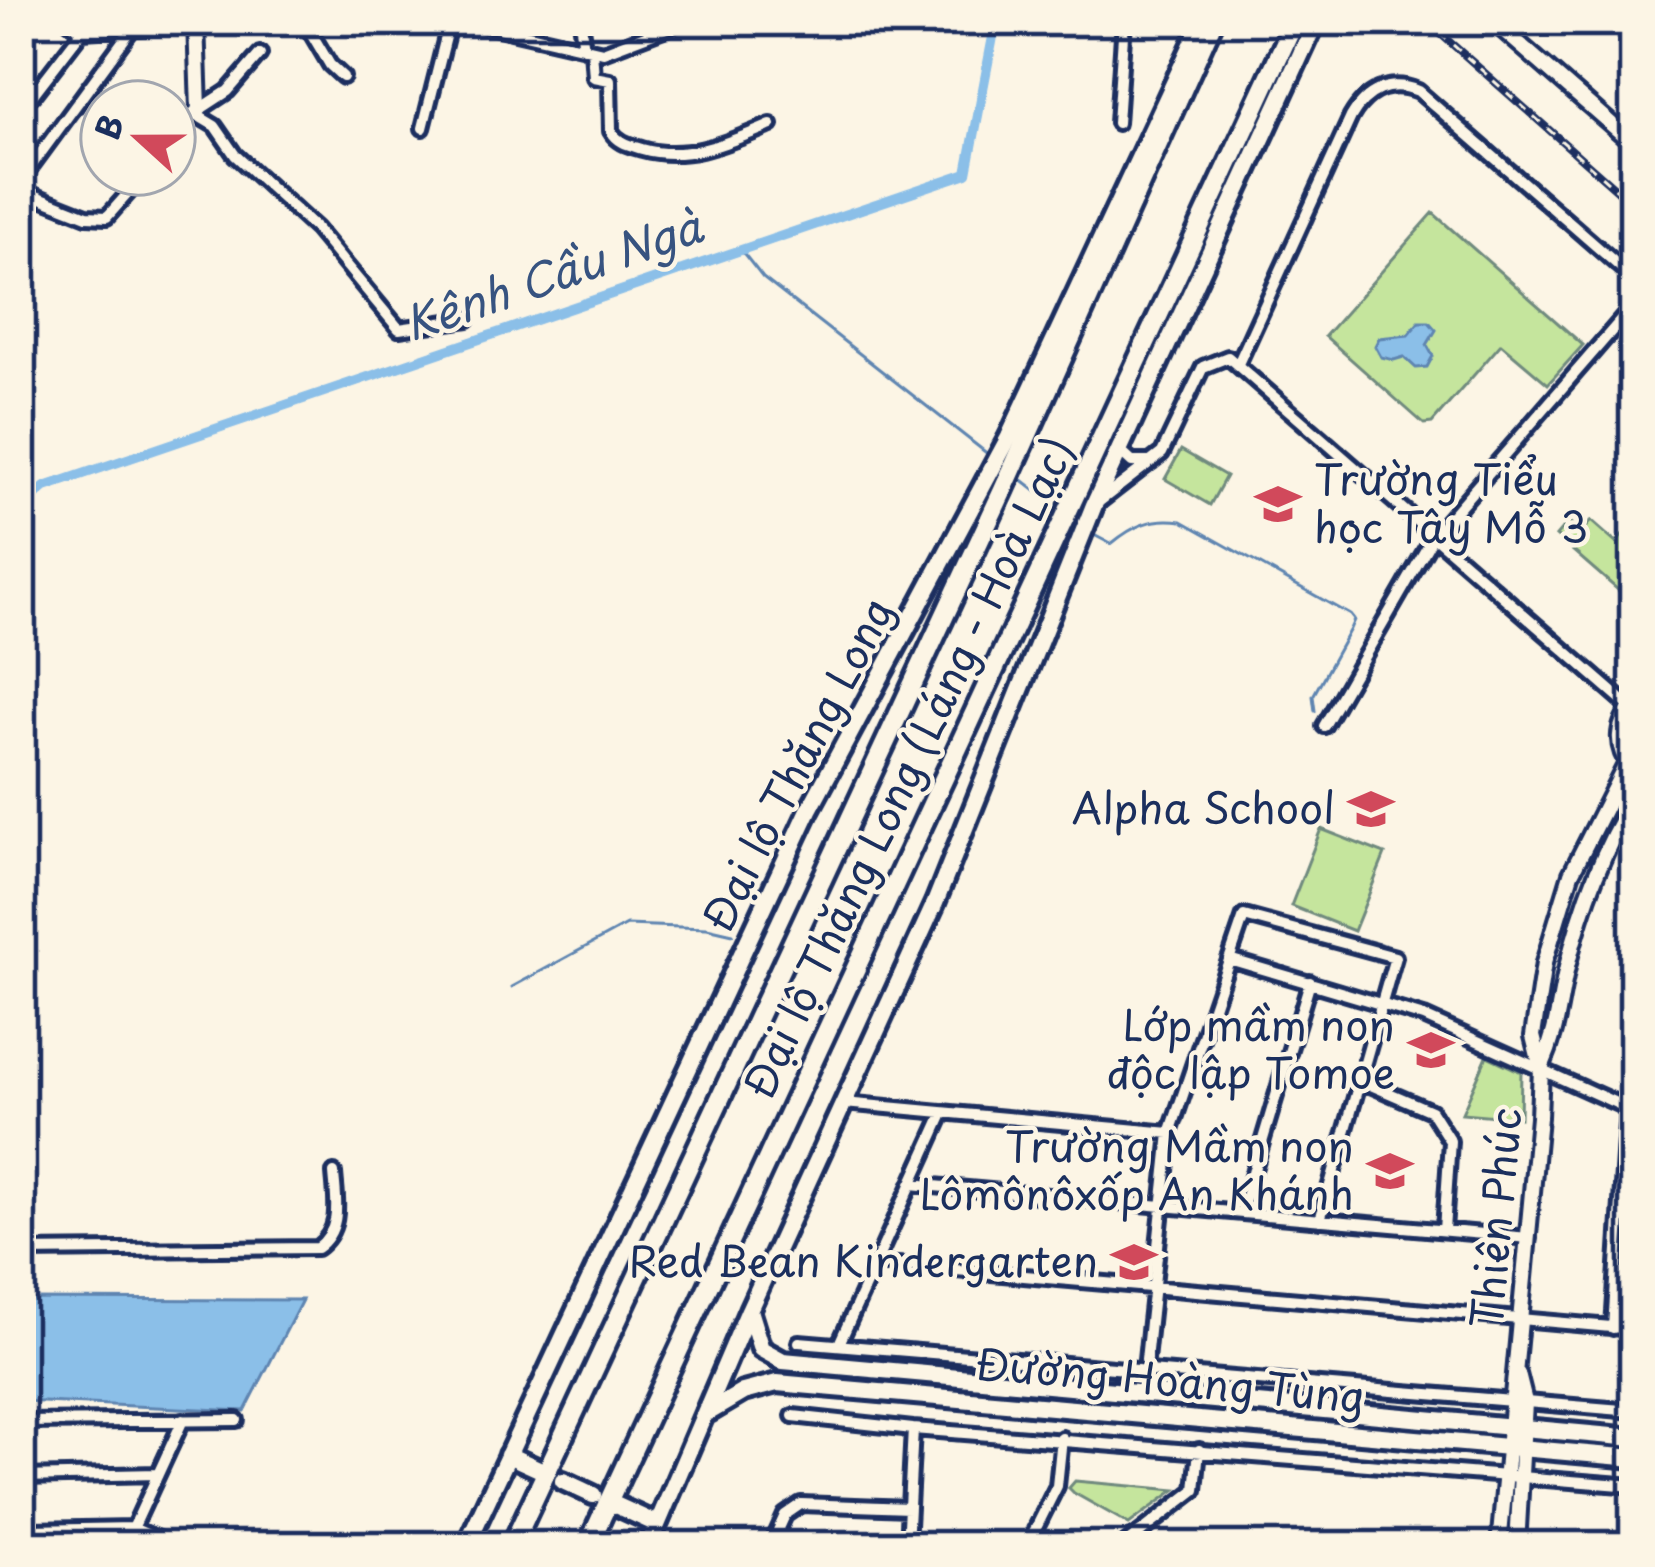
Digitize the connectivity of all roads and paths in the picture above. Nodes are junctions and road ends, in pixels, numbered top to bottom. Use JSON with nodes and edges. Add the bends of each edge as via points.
{"nodes":[{"id":1,"x":69,"y":21,"type":"edge"},
{"id":2,"x":258,"y":21,"type":"edge"},
{"id":3,"x":304,"y":21,"type":"edge"},
{"id":4,"x":448,"y":21,"type":"edge"},
{"id":5,"x":580,"y":21,"type":"edge"},
{"id":6,"x":685,"y":21,"type":"edge"},
{"id":7,"x":1124,"y":21,"type":"edge"},
{"id":8,"x":1203,"y":21,"type":"edge"},
{"id":9,"x":1213,"y":21,"type":"edge"},
{"id":10,"x":1294,"y":21,"type":"edge"},
{"id":11,"x":1316,"y":21,"type":"edge"},
{"id":12,"x":1493,"y":21,"type":"edge"},
{"id":13,"x":196,"y":23,"type":"edge"},
{"id":14,"x":163,"y":24,"type":"edge"},
{"id":15,"x":493,"y":25,"type":"edge"},
{"id":16,"x":131,"y":30,"type":"junction"},
{"id":17,"x":82,"y":32,"type":"junction"},
{"id":18,"x":588,"y":49,"type":"junction"},
{"id":19,"x":260,"y":54,"type":"dead end"},
{"id":20,"x":343,"y":77,"type":"dead end"},
{"id":21,"x":197,"y":78,"type":"edge"},
{"id":22,"x":21,"y":89,"type":"edge"},
{"id":23,"x":198,"y":111,"type":"edge"},
{"id":24,"x":198,"y":113,"type":"edge"},
{"id":25,"x":1117,"y":124,"type":"dead end"},
{"id":26,"x":771,"y":125,"type":"dead end"},
{"id":27,"x":423,"y":128,"type":"dead end"},
{"id":28,"x":1634,"y":144,"type":"edge"},
{"id":29,"x":21,"y":180,"type":"edge"},
{"id":30,"x":21,"y":190,"type":"edge"},
{"id":31,"x":36,"y":198,"type":"junction"},
{"id":32,"x":124,"y":198,"type":"edge"},
{"id":33,"x":21,"y":220,"type":"edge"},
{"id":34,"x":1634,"y":278,"type":"edge"},
{"id":35,"x":1634,"y":304,"type":"edge"},
{"id":36,"x":468,"y":319,"type":"dead end"},
{"id":37,"x":1238,"y":364,"type":"junction"},
{"id":38,"x":1119,"y":449,"type":"junction"},
{"id":39,"x":1154,"y":461,"type":"junction"},
{"id":40,"x":994,"y":487,"type":"junction"},
{"id":41,"x":1093,"y":507,"type":"junction"},
{"id":42,"x":1433,"y":537,"type":"junction"},
{"id":43,"x":1632,"y":706,"type":"edge"},
{"id":44,"x":1324,"y":726,"type":"dead end"},
{"id":45,"x":1631,"y":767,"type":"edge"},
{"id":46,"x":1634,"y":799,"type":"edge"},
{"id":47,"x":1229,"y":959,"type":"junction"},
{"id":48,"x":1310,"y":982,"type":"junction"},
{"id":49,"x":1382,"y":1002,"type":"junction"},
{"id":50,"x":1541,"y":1068,"type":"junction"},
{"id":51,"x":1359,"y":1080,"type":"junction"},
{"id":52,"x":844,"y":1103,"type":"junction"},
{"id":53,"x":1631,"y":1109,"type":"edge"},
{"id":54,"x":943,"y":1114,"type":"junction"},
{"id":55,"x":1170,"y":1133,"type":"junction"},
{"id":56,"x":334,"y":1173,"type":"dead end"},
{"id":57,"x":911,"y":1184,"type":"junction"},
{"id":58,"x":1162,"y":1206,"type":"junction"},
{"id":59,"x":1241,"y":1213,"type":"junction"},
{"id":60,"x":1320,"y":1220,"type":"junction"},
{"id":61,"x":1444,"y":1230,"type":"junction"},
{"id":62,"x":1529,"y":1238,"type":"junction"},
{"id":63,"x":21,"y":1251,"type":"edge"},
{"id":64,"x":875,"y":1263,"type":"junction"},
{"id":65,"x":1154,"y":1288,"type":"junction"},
{"id":66,"x":749,"y":1310,"type":"junction"},
{"id":67,"x":1522,"y":1320,"type":"junction"},
{"id":68,"x":1613,"y":1328,"type":"junction"},
{"id":69,"x":1634,"y":1329,"type":"edge"},
{"id":70,"x":800,"y":1342,"type":"dead end"},
{"id":71,"x":839,"y":1344,"type":"junction"},
{"id":72,"x":1146,"y":1360,"type":"dead end"},
{"id":73,"x":1518,"y":1401,"type":"junction"},
{"id":74,"x":1634,"y":1411,"type":"edge"},
{"id":75,"x":707,"y":1414,"type":"junction"},
{"id":76,"x":794,"y":1416,"type":"dead end"},
{"id":77,"x":183,"y":1420,"type":"junction"},
{"id":78,"x":237,"y":1420,"type":"dead end"},
{"id":79,"x":21,"y":1422,"type":"edge"},
{"id":80,"x":1517,"y":1427,"type":"junction"},
{"id":81,"x":913,"y":1430,"type":"junction"},
{"id":82,"x":1063,"y":1438,"type":"junction"},
{"id":83,"x":1634,"y":1438,"type":"edge"},
{"id":84,"x":1516,"y":1447,"type":"junction"},
{"id":85,"x":1199,"y":1450,"type":"junction"},
{"id":86,"x":508,"y":1455,"type":"junction"},
{"id":87,"x":1634,"y":1458,"type":"edge"},
{"id":88,"x":541,"y":1470,"type":"dead end"},
{"id":89,"x":158,"y":1474,"type":"junction"},
{"id":90,"x":1514,"y":1476,"type":"junction"},
{"id":91,"x":21,"y":1477,"type":"edge"},
{"id":92,"x":563,"y":1481,"type":"dead end"},
{"id":93,"x":1634,"y":1486,"type":"edge"},
{"id":94,"x":593,"y":1495,"type":"dead end"},
{"id":95,"x":611,"y":1503,"type":"dead end"},
{"id":96,"x":909,"y":1508,"type":"junction"},
{"id":97,"x":21,"y":1509,"type":"edge"},
{"id":98,"x":657,"y":1524,"type":"junction"},
{"id":99,"x":133,"y":1528,"type":"junction"},
{"id":100,"x":32,"y":1530,"type":"junction"},
{"id":101,"x":40,"y":1546,"type":"edge"},
{"id":102,"x":125,"y":1546,"type":"edge"},
{"id":103,"x":173,"y":1546,"type":"edge"},
{"id":104,"x":466,"y":1546,"type":"edge"},
{"id":105,"x":512,"y":1546,"type":"edge"},
{"id":106,"x":588,"y":1546,"type":"edge"},
{"id":107,"x":648,"y":1546,"type":"edge"},
{"id":108,"x":771,"y":1546,"type":"edge"},
{"id":109,"x":907,"y":1546,"type":"edge"},
{"id":110,"x":1028,"y":1546,"type":"edge"},
{"id":111,"x":1123,"y":1546,"type":"edge"},
{"id":112,"x":1499,"y":1546,"type":"edge"},
{"id":113,"x":1517,"y":1546,"type":"edge"}],
"edges":[{"from":1,"to":17,"type":"street"},
{"from":2,"to":13,"type":"street"},
{"from":3,"to":20,"type":"street"},
{"from":4,"to":15,"type":"street"},
{"from":4,"to":27,"type":"street"},
{"from":5,"to":18,"type":"street"},
{"from":6,"to":18,"type":"street","via":[[604,52]]},
{"from":7,"to":25,"type":"street"},
{"from":8,"to":40,"type":"main road","name":"Đại lộ Thăng Long","via":[[1009,437]]},
{"from":9,"to":40,"type":"highway","name":"Đại lộ Thăng Long (Láng - Hoà Lạc)","via":[[1015,463]]},
{"from":10,"to":106,"type":"highway","name":"Đại lộ Thăng Long (Láng - Hoà Lạc)"},
{"from":11,"to":38,"type":"main road"},
{"from":12,"to":28,"type":"street"},
{"from":13,"to":14,"type":"street"},
{"from":13,"to":21,"type":"street"},
{"from":14,"to":16,"type":"street"},
{"from":15,"to":18,"type":"street"},
{"from":16,"to":17,"type":"street"},
{"from":16,"to":29,"type":"street"},
{"from":17,"to":22,"type":"street","via":[[32,96]]},
{"from":18,"to":26,"type":"street","via":[[594,77],[610,80],[611,131],[621,142],[684,154]]},
{"from":19,"to":23,"type":"street"},
{"from":24,"to":36,"type":"street","via":[[316,230],[398,329]]},
{"from":30,"to":31,"type":"street"},
{"from":31,"to":32,"type":"street","via":[[107,217]]},
{"from":31,"to":33,"type":"street"},
{"from":34,"to":37,"type":"street","via":[[1418,91],[1383,88],[1365,96],[1351,117]]},
{"from":35,"to":42,"type":"street"},
{"from":37,"to":39,"type":"street","via":[[1222,358],[1204,367]]},
{"from":37,"to":42,"type":"street"},
{"from":38,"to":39,"type":"street","via":[[1132,462]]},
{"from":38,"to":41,"type":"main road"},
{"from":39,"to":41,"type":"street"},
{"from":40,"to":86,"type":"main road","name":"Đại lộ Thăng Long","via":[[815,797]]},
{"from":40,"to":105,"type":"highway","name":"Đại lộ Thăng Long (Láng - Hoà Lạc)"},
{"from":41,"to":52,"type":"main road","via":[[935,902]]},
{"from":42,"to":43,"type":"street"},
{"from":42,"to":44,"type":"street"},
{"from":43,"to":45,"type":"street","via":[[1619,739]]},
{"from":45,"to":50,"type":"street","name":"Thiên Phúc","via":[[1560,906],[1533,1036]]},
{"from":46,"to":50,"type":"street","name":"Thiên Phúc","via":[[1582,910],[1557,1033]]},
{"from":47,"to":48,"type":"street"},
{"from":47,"to":49,"type":"street","via":[[1244,916],[1395,958]]},
{"from":47,"to":55,"type":"street"},
{"from":48,"to":49,"type":"street"},
{"from":48,"to":59,"type":"street"},
{"from":49,"to":50,"type":"street"},
{"from":49,"to":51,"type":"street"},
{"from":50,"to":53,"type":"street"},
{"from":50,"to":62,"type":"street","name":"Thiên Phúc"},
{"from":51,"to":60,"type":"street"},
{"from":51,"to":61,"type":"street","via":[[1431,1111],[1450,1142]]},
{"from":52,"to":54,"type":"street"},
{"from":52,"to":66,"type":"main road"},
{"from":53,"to":68,"type":"street"},
{"from":54,"to":55,"type":"street"},
{"from":54,"to":57,"type":"street"},
{"from":55,"to":58,"type":"street"},
{"from":56,"to":63,"type":"street","via":[[337,1218],[317,1248]]},
{"from":57,"to":58,"type":"street"},
{"from":57,"to":64,"type":"street"},
{"from":58,"to":59,"type":"street"},
{"from":58,"to":65,"type":"street"},
{"from":59,"to":60,"type":"street"},
{"from":60,"to":61,"type":"street"},
{"from":61,"to":62,"type":"street"},
{"from":62,"to":67,"type":"street","name":"Thiên Phúc"},
{"from":64,"to":65,"type":"street"},
{"from":64,"to":71,"type":"street"},
{"from":65,"to":67,"type":"street"},
{"from":65,"to":72,"type":"street"},
{"from":66,"to":75,"type":"main road"},
{"from":66,"to":80,"type":"main road","name":"Đường Hoàng Tùng","via":[[761,1349],[783,1361]]},
{"from":67,"to":68,"type":"street"},
{"from":67,"to":73,"type":"street","name":"Thiên Phúc"},
{"from":68,"to":69,"type":"street"},
{"from":70,"to":71,"type":"street"},
{"from":71,"to":73,"type":"street"},
{"from":73,"to":74,"type":"street"},
{"from":73,"to":80,"type":"street","name":"Thiên Phúc"},
{"from":75,"to":84,"type":"main road","name":"Đường Hoàng Tùng","via":[[777,1383]]},
{"from":75,"to":98,"type":"main road"},
{"from":76,"to":81,"type":"street"},
{"from":77,"to":78,"type":"street"},
{"from":77,"to":79,"type":"street"},
{"from":77,"to":89,"type":"street"},
{"from":80,"to":83,"type":"main road","name":"Đường Hoàng Tùng"},
{"from":80,"to":84,"type":"street","name":"Thiên Phúc"},
{"from":81,"to":82,"type":"street"},
{"from":81,"to":96,"type":"street"},
{"from":82,"to":85,"type":"street"},
{"from":82,"to":110,"type":"street","via":[[1058,1486]]},
{"from":84,"to":87,"type":"main road","name":"Đường Hoàng Tùng"},
{"from":84,"to":90,"type":"street","name":"Thiên Phúc"},
{"from":85,"to":90,"type":"street"},
{"from":85,"to":111,"type":"street","via":[[1195,1490]]},
{"from":86,"to":88,"type":"main road"},
{"from":86,"to":104,"type":"main road","name":"Đại lộ Thăng Long"},
{"from":89,"to":91,"type":"street"},
{"from":89,"to":99,"type":"street"},
{"from":90,"to":93,"type":"street"},
{"from":90,"to":112,"type":"street"},
{"from":90,"to":113,"type":"street"},
{"from":92,"to":94,"type":"main road"},
{"from":95,"to":98,"type":"main road"},
{"from":96,"to":108,"type":"street","via":[[801,1504],[785,1515]]},
{"from":96,"to":109,"type":"street"},
{"from":97,"to":100,"type":"street"},
{"from":98,"to":107,"type":"main road"},
{"from":99,"to":100,"type":"street"},
{"from":99,"to":102,"type":"street"},
{"from":99,"to":103,"type":"street"},
{"from":100,"to":101,"type":"street"}]}
